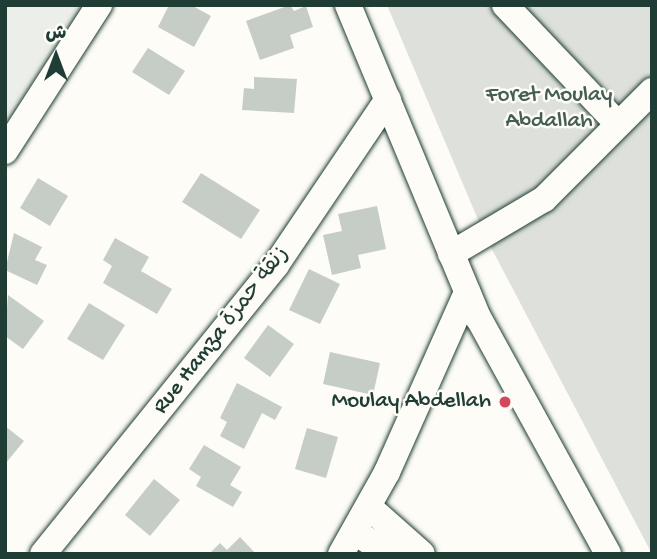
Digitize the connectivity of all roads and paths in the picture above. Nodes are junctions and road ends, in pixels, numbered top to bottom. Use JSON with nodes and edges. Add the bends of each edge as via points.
{"nodes":[{"id":1,"x":99,"y":5,"type":"edge"},
{"id":2,"x":348,"y":5,"type":"edge"},
{"id":3,"x":505,"y":5,"type":"edge"},
{"id":4,"x":652,"y":91,"type":"edge"},
{"id":5,"x":388,"y":99,"type":"junction"},
{"id":6,"x":618,"y":124,"type":"junction"},
{"id":7,"x":5,"y":151,"type":"edge"},
{"id":8,"x":451,"y":254,"type":"junction"},
{"id":9,"x":467,"y":292,"type":"junction"},
{"id":10,"x":370,"y":508,"type":"junction"},
{"id":11,"x":348,"y":543,"type":"edge"},
{"id":12,"x":43,"y":554,"type":"edge"},
{"id":13,"x":389,"y":554,"type":"edge"},
{"id":14,"x":422,"y":554,"type":"edge"},
{"id":15,"x":608,"y":554,"type":"edge"}],
"edges":[{"from":1,"to":7,"type":"street"},
{"from":2,"to":5,"type":"street"},
{"from":3,"to":6,"type":"street"},
{"from":4,"to":6,"type":"street"},
{"from":5,"to":8,"type":"street"},
{"from":5,"to":12,"type":"street","name":"Rue Hamza زنقة حمزة","via":[[276,265]]},
{"from":6,"to":8,"type":"street","via":[[544,199]]},
{"from":8,"to":9,"type":"street"},
{"from":9,"to":10,"type":"street"},
{"from":9,"to":15,"type":"street"},
{"from":10,"to":11,"type":"street"},
{"from":10,"to":14,"type":"street"},
{"from":11,"to":13,"type":"street"}]}
